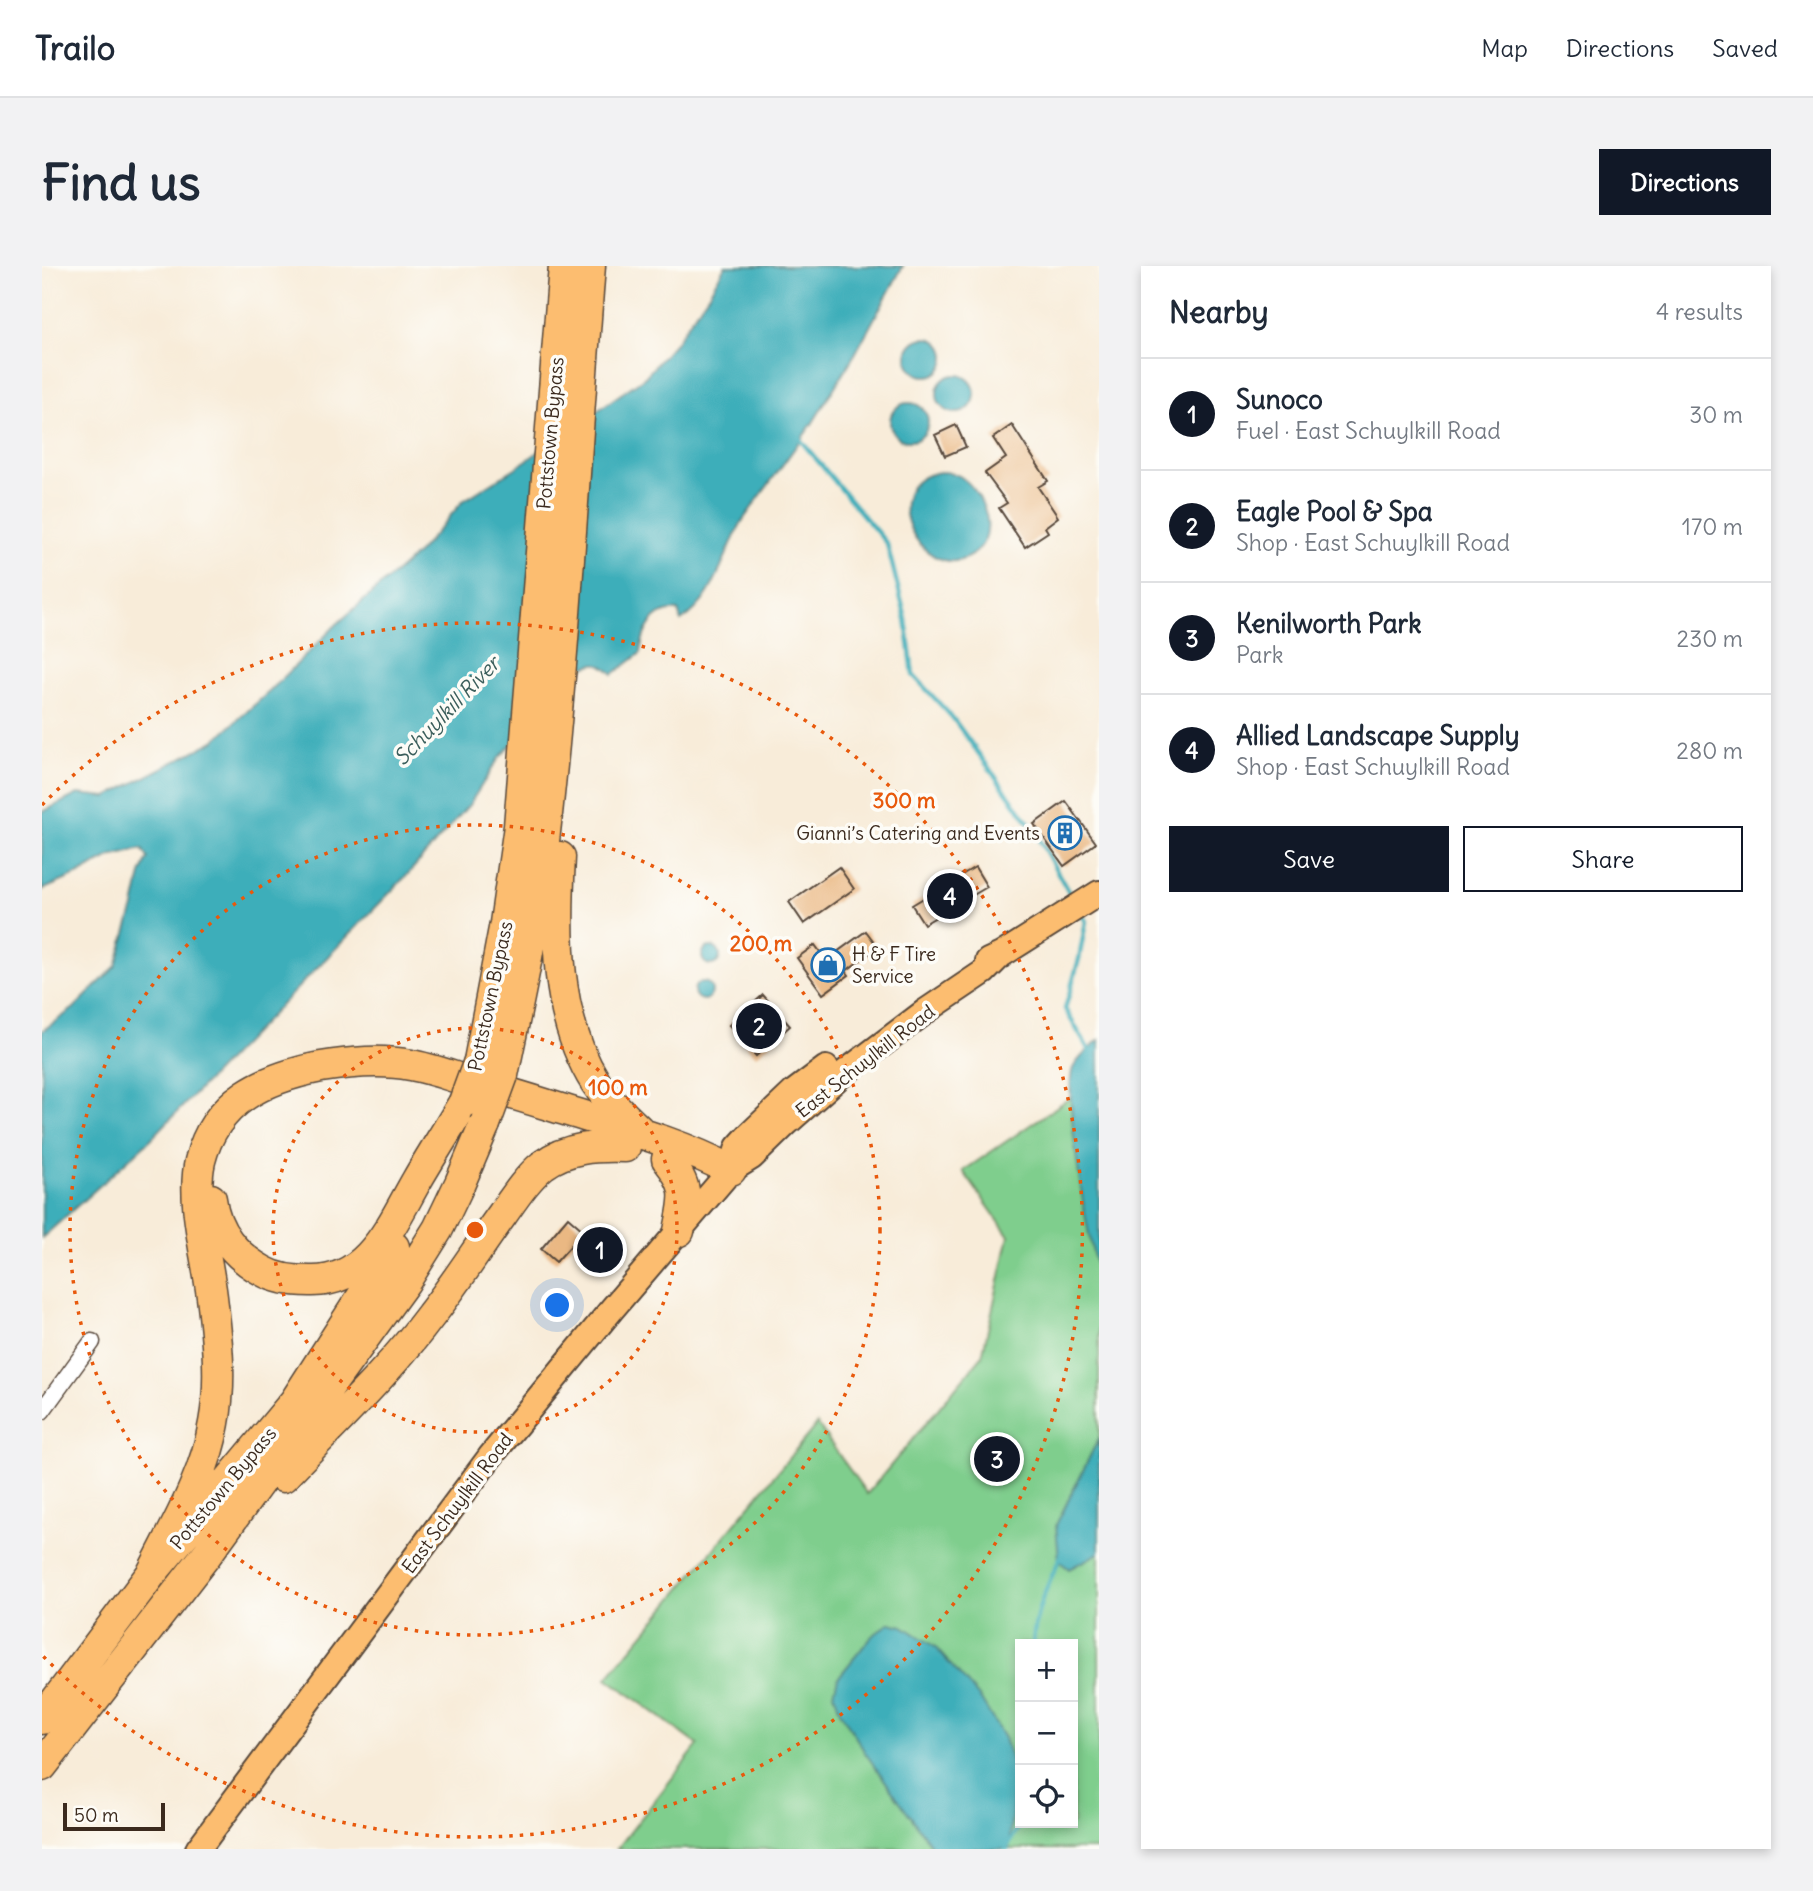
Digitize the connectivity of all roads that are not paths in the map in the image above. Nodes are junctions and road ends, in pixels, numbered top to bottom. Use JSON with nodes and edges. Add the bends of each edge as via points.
{"nodes":[{"id":1,"x":564,"y":266,"type":"edge"},
{"id":2,"x":590,"y":266,"type":"edge"},
{"id":3,"x":556,"y":794,"type":"junction"},
{"id":4,"x":1093,"y":897,"type":"edge"},
{"id":5,"x":491,"y":1068,"type":"junction"},
{"id":6,"x":464,"y":1102,"type":"junction"},
{"id":7,"x":635,"y":1141,"type":"junction"},
{"id":8,"x":667,"y":1159,"type":"junction"},
{"id":9,"x":731,"y":1170,"type":"junction"},
{"id":10,"x":679,"y":1231,"type":"junction"},
{"id":11,"x":92,"y":1342,"type":"dead end"},
{"id":12,"x":42,"y":1411,"type":"edge"},
{"id":13,"x":207,"y":1554,"type":"junction"},
{"id":14,"x":152,"y":1573,"type":"junction"},
{"id":15,"x":42,"y":1719,"type":"edge"},
{"id":16,"x":42,"y":1766,"type":"edge"},
{"id":17,"x":198,"y":1849,"type":"edge"}],
"edges":[{"from":1,"to":5,"type":"highway","name":"Pottstown Bypass","via":[[519,825]]},
{"from":2,"to":3,"type":"highway","name":"Pottstown Bypass"},
{"from":3,"to":5,"type":"highway","name":"Pottstown Bypass","via":[[530,942]]},
{"from":3,"to":7,"type":"highway","via":[[557,916],[566,1003],[590,1073]]},
{"from":4,"to":9,"type":"main road","name":"East Schuylkill Road","via":[[920,1001],[851,1049],[794,1092],[738,1147]]},
{"from":5,"to":6,"type":"highway","name":"Pottstown Bypass","bridge":true},
{"from":5,"to":13,"type":"highway","name":"Pottstown Bypass","bridge":true,"via":[[485,1124],[438,1229],[405,1282]]},
{"from":6,"to":7,"type":"highway","via":[[382,1241],[344,1274],[316,1281],[274,1276],[240,1255],[218,1225],[210,1180],[225,1133],[239,1116],[270,1095],[304,1083],[369,1074],[426,1080]]},
{"from":6,"to":14,"type":"highway","name":"Pottstown Bypass","via":[[400,1236],[296,1401]]},
{"from":7,"to":8,"type":"highway"},
{"from":7,"to":9,"type":"highway","via":[[697,1153]]},
{"from":7,"to":13,"type":"highway","via":[[566,1153],[536,1172],[390,1365]]},
{"from":7,"to":14,"type":"highway","via":[[522,1096],[396,1063],[340,1063],[291,1074],[261,1085],[230,1106],[212,1129],[198,1177],[218,1353],[215,1421],[192,1492]]},
{"from":8,"to":9,"type":"highway"},
{"from":8,"to":10,"type":"highway","via":[[685,1192]]},
{"from":9,"to":10,"type":"main road","name":"East Schuylkill Road"},
{"from":10,"to":17,"type":"main road","name":"East Schuylkill Road","via":[[490,1458]]},
{"from":11,"to":12,"type":"street"},
{"from":13,"to":16,"type":"highway","name":"Pottstown Bypass"},
{"from":14,"to":15,"type":"highway","name":"Pottstown Bypass"}]}
